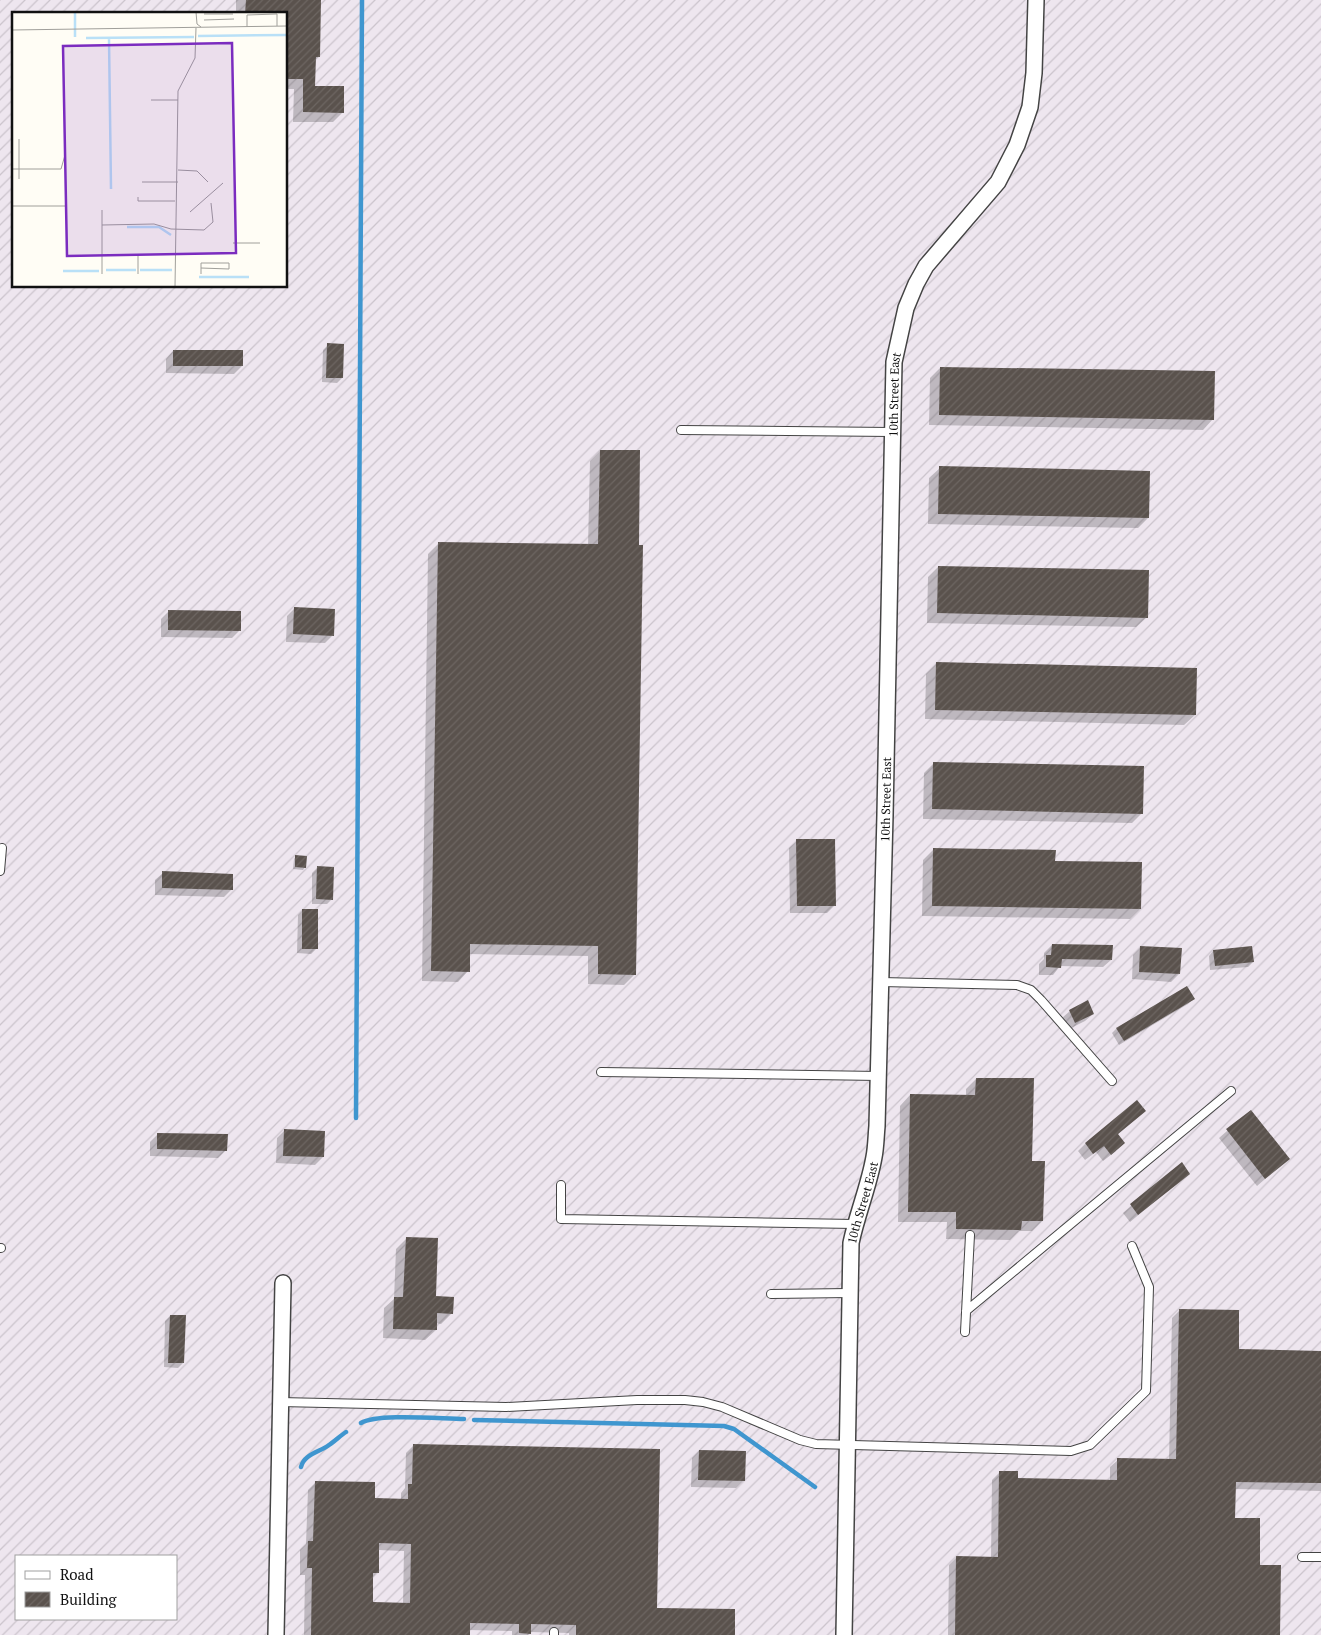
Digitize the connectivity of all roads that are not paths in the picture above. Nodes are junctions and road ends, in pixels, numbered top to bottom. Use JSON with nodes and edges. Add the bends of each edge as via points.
{"nodes":[{"id":1,"x":1036,"y":0,"type":"edge"},
{"id":2,"x":681,"y":430,"type":"dead end"},
{"id":3,"x":892,"y":432,"type":"junction"},
{"id":4,"x":2,"y":848,"type":"dead end"},
{"id":5,"x":0,"y":871,"type":"edge"},
{"id":6,"x":881,"y":982,"type":"junction"},
{"id":7,"x":601,"y":1072,"type":"dead end"},
{"id":8,"x":879,"y":1076,"type":"junction"},
{"id":9,"x":1112,"y":1081,"type":"dead end"},
{"id":10,"x":1231,"y":1091,"type":"dead end"},
{"id":11,"x":562,"y":1185,"type":"dead end"},
{"id":12,"x":854,"y":1224,"type":"junction"},
{"id":13,"x":970,"y":1235,"type":"dead end"},
{"id":14,"x":1132,"y":1246,"type":"dead end"},
{"id":15,"x":283,"y":1283,"type":"dead end"},
{"id":16,"x":849,"y":1293,"type":"junction"},
{"id":17,"x":771,"y":1294,"type":"dead end"},
{"id":18,"x":966,"y":1311,"type":"junction"},
{"id":19,"x":965,"y":1332,"type":"dead end"},
{"id":20,"x":280,"y":1402,"type":"junction"},
{"id":21,"x":847,"y":1444,"type":"junction"},
{"id":22,"x":1302,"y":1557,"type":"dead end"},
{"id":23,"x":1321,"y":1557,"type":"edge"},
{"id":24,"x":276,"y":1635,"type":"edge"},
{"id":25,"x":844,"y":1635,"type":"edge"}],
"edges":[{"from":1,"to":3,"type":"street","name":"10th Street East","via":[[1030,107],[1017,145],[998,182],[932,259],[916,284],[906,308],[894,362]]},
{"from":2,"to":3,"type":"lane"},
{"from":3,"to":6,"type":"street","name":"10th Street East"},
{"from":4,"to":5,"type":"lane"},
{"from":6,"to":8,"type":"street","name":"10th Street East"},
{"from":6,"to":9,"type":"lane","via":[[1017,985],[1031,990]]},
{"from":7,"to":8,"type":"lane"},
{"from":8,"to":12,"type":"street","name":"10th Street East","via":[[875,1156]]},
{"from":10,"to":18,"type":"lane"},
{"from":11,"to":12,"type":"lane","via":[[561,1219]]},
{"from":12,"to":16,"type":"street","name":"10th Street East"},
{"from":13,"to":18,"type":"lane"},
{"from":14,"to":21,"type":"lane","via":[[1148,1287],[1146,1391],[1090,1445],[1071,1451]]},
{"from":15,"to":20,"type":"street"},
{"from":16,"to":17,"type":"lane"},
{"from":16,"to":21,"type":"street","name":"10th Street East"},
{"from":18,"to":19,"type":"lane"},
{"from":20,"to":21,"type":"lane","via":[[506,1407],[685,1400],[722,1407],[800,1440],[816,1444]]},
{"from":20,"to":24,"type":"street"},
{"from":21,"to":25,"type":"street","name":"10th Street East"},
{"from":22,"to":23,"type":"lane"}]}
